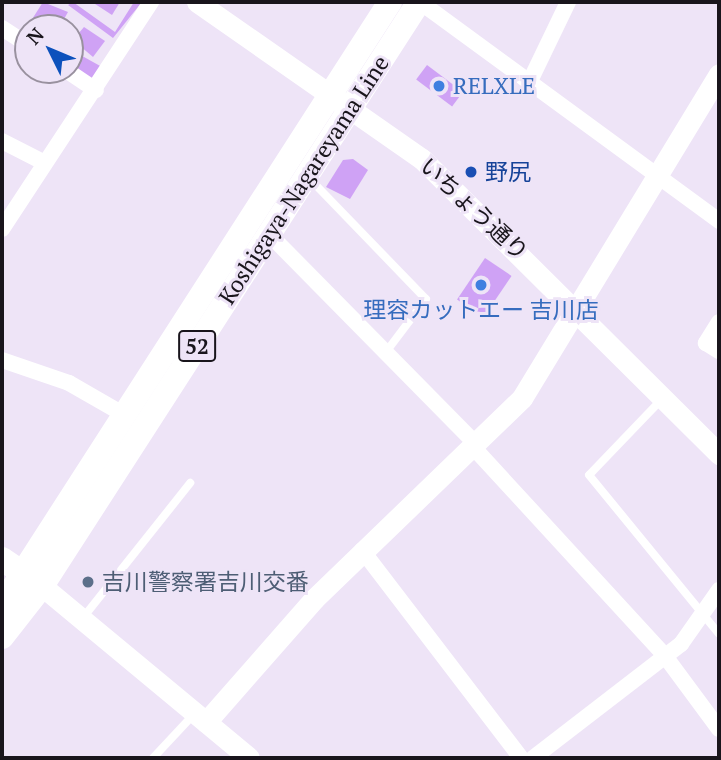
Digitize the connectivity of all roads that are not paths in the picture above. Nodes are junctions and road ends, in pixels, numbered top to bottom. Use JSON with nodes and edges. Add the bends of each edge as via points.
{"nodes":[{"id":1,"x":151,"y":2,"type":"edge"},
{"id":2,"x":197,"y":2,"type":"edge"},
{"id":3,"x":390,"y":2,"type":"edge"},
{"id":4,"x":419,"y":2,"type":"edge"},
{"id":5,"x":568,"y":2,"type":"edge"},
{"id":6,"x":719,"y":74,"type":"edge"},
{"id":7,"x":530,"y":81,"type":"junction"},
{"id":8,"x":84,"y":82,"type":"edge"},
{"id":9,"x":96,"y":90,"type":"junction"},
{"id":10,"x":342,"y":99,"type":"junction"},
{"id":11,"x":2,"y":141,"type":"edge"},
{"id":12,"x":44,"y":163,"type":"junction"},
{"id":13,"x":306,"y":175,"type":"junction"},
{"id":14,"x":659,"y":177,"type":"junction"},
{"id":15,"x":719,"y":221,"type":"edge"},
{"id":16,"x":2,"y":229,"type":"edge"},
{"id":17,"x":269,"y":234,"type":"junction"},
{"id":18,"x":578,"y":311,"type":"junction"},
{"id":19,"x":719,"y":322,"type":"edge"},
{"id":20,"x":719,"y":351,"type":"edge"},
{"id":21,"x":386,"y":352,"type":"junction"},
{"id":22,"x":2,"y":360,"type":"edge"},
{"id":23,"x":662,"y":399,"type":"junction"},
{"id":24,"x":124,"y":414,"type":"junction"},
{"id":25,"x":476,"y":447,"type":"junction"},
{"id":26,"x":719,"y":454,"type":"edge"},
{"id":27,"x":190,"y":483,"type":"dead end"},
{"id":28,"x":362,"y":550,"type":"junction"},
{"id":29,"x":2,"y":559,"type":"edge"},
{"id":30,"x":34,"y":580,"type":"junction"},
{"id":31,"x":719,"y":590,"type":"edge"},
{"id":32,"x":2,"y":605,"type":"edge"},
{"id":33,"x":705,"y":615,"type":"junction"},
{"id":34,"x":82,"y":619,"type":"junction"},
{"id":35,"x":719,"y":634,"type":"edge"},
{"id":36,"x":2,"y":637,"type":"edge"},
{"id":37,"x":665,"y":656,"type":"junction"},
{"id":38,"x":200,"y":718,"type":"junction"},
{"id":39,"x":719,"y":729,"type":"edge"},
{"id":40,"x":153,"y":758,"type":"edge"},
{"id":41,"x":249,"y":758,"type":"edge"},
{"id":42,"x":522,"y":758,"type":"edge"},
{"id":43,"x":533,"y":758,"type":"edge"}],
"edges":[{"from":1,"to":9,"type":"street"},
{"from":2,"to":10,"type":"street","name":"いちょう通り"},
{"from":3,"to":10,"type":"main road","name":"Koshigaya-Nagareyama Line","number":"52"},
{"from":4,"to":7,"type":"street"},
{"from":4,"to":10,"type":"main road","name":"Koshigaya-Nagareyama Line","number":"52"},
{"from":5,"to":7,"type":"street"},
{"from":6,"to":14,"type":"street"},
{"from":7,"to":14,"type":"street"},
{"from":8,"to":9,"type":"street"},
{"from":9,"to":12,"type":"street"},
{"from":10,"to":13,"type":"main road","name":"Koshigaya-Nagareyama Line","number":"52"},
{"from":10,"to":18,"type":"street","name":"いちょう通り","via":[[459,191]]},
{"from":10,"to":24,"type":"main road","name":"Koshigaya-Nagareyama Line","number":"52"},
{"from":11,"to":12,"type":"street"},
{"from":12,"to":16,"type":"street"},
{"from":13,"to":17,"type":"main road","name":"Koshigaya-Nagareyama Line","number":"52"},
{"from":13,"to":21,"type":"lane","via":[[426,299]]},
{"from":14,"to":15,"type":"street"},
{"from":14,"to":18,"type":"street"},
{"from":17,"to":21,"type":"street"},
{"from":17,"to":30,"type":"main road","name":"Koshigaya-Nagareyama Line","number":"52"},
{"from":18,"to":23,"type":"street","name":"いちょう通り"},
{"from":18,"to":25,"type":"street","via":[[522,398]]},
{"from":19,"to":20,"type":"street","via":[[706,343]]},
{"from":21,"to":25,"type":"street"},
{"from":22,"to":24,"type":"street","via":[[69,383]]},
{"from":23,"to":26,"type":"street","name":"いちょう通り"},
{"from":23,"to":33,"type":"lane","via":[[589,475]]},
{"from":24,"to":30,"type":"main road","name":"Koshigaya-Nagareyama Line","number":"52"},
{"from":25,"to":28,"type":"street"},
{"from":25,"to":37,"type":"street"},
{"from":27,"to":34,"type":"lane"},
{"from":28,"to":38,"type":"street"},
{"from":28,"to":42,"type":"street"},
{"from":29,"to":30,"type":"main road"},
{"from":30,"to":32,"type":"main road","name":"Koshigaya-Nagareyama Line","number":"52"},
{"from":30,"to":34,"type":"street"},
{"from":30,"to":36,"type":"main road","name":"Koshigaya-Nagareyama Line","number":"52"},
{"from":31,"to":33,"type":"street"},
{"from":33,"to":35,"type":"lane"},
{"from":33,"to":37,"type":"street"},
{"from":34,"to":38,"type":"street"},
{"from":37,"to":39,"type":"street"},
{"from":37,"to":43,"type":"street"},
{"from":38,"to":40,"type":"lane"},
{"from":38,"to":41,"type":"street"}]}
